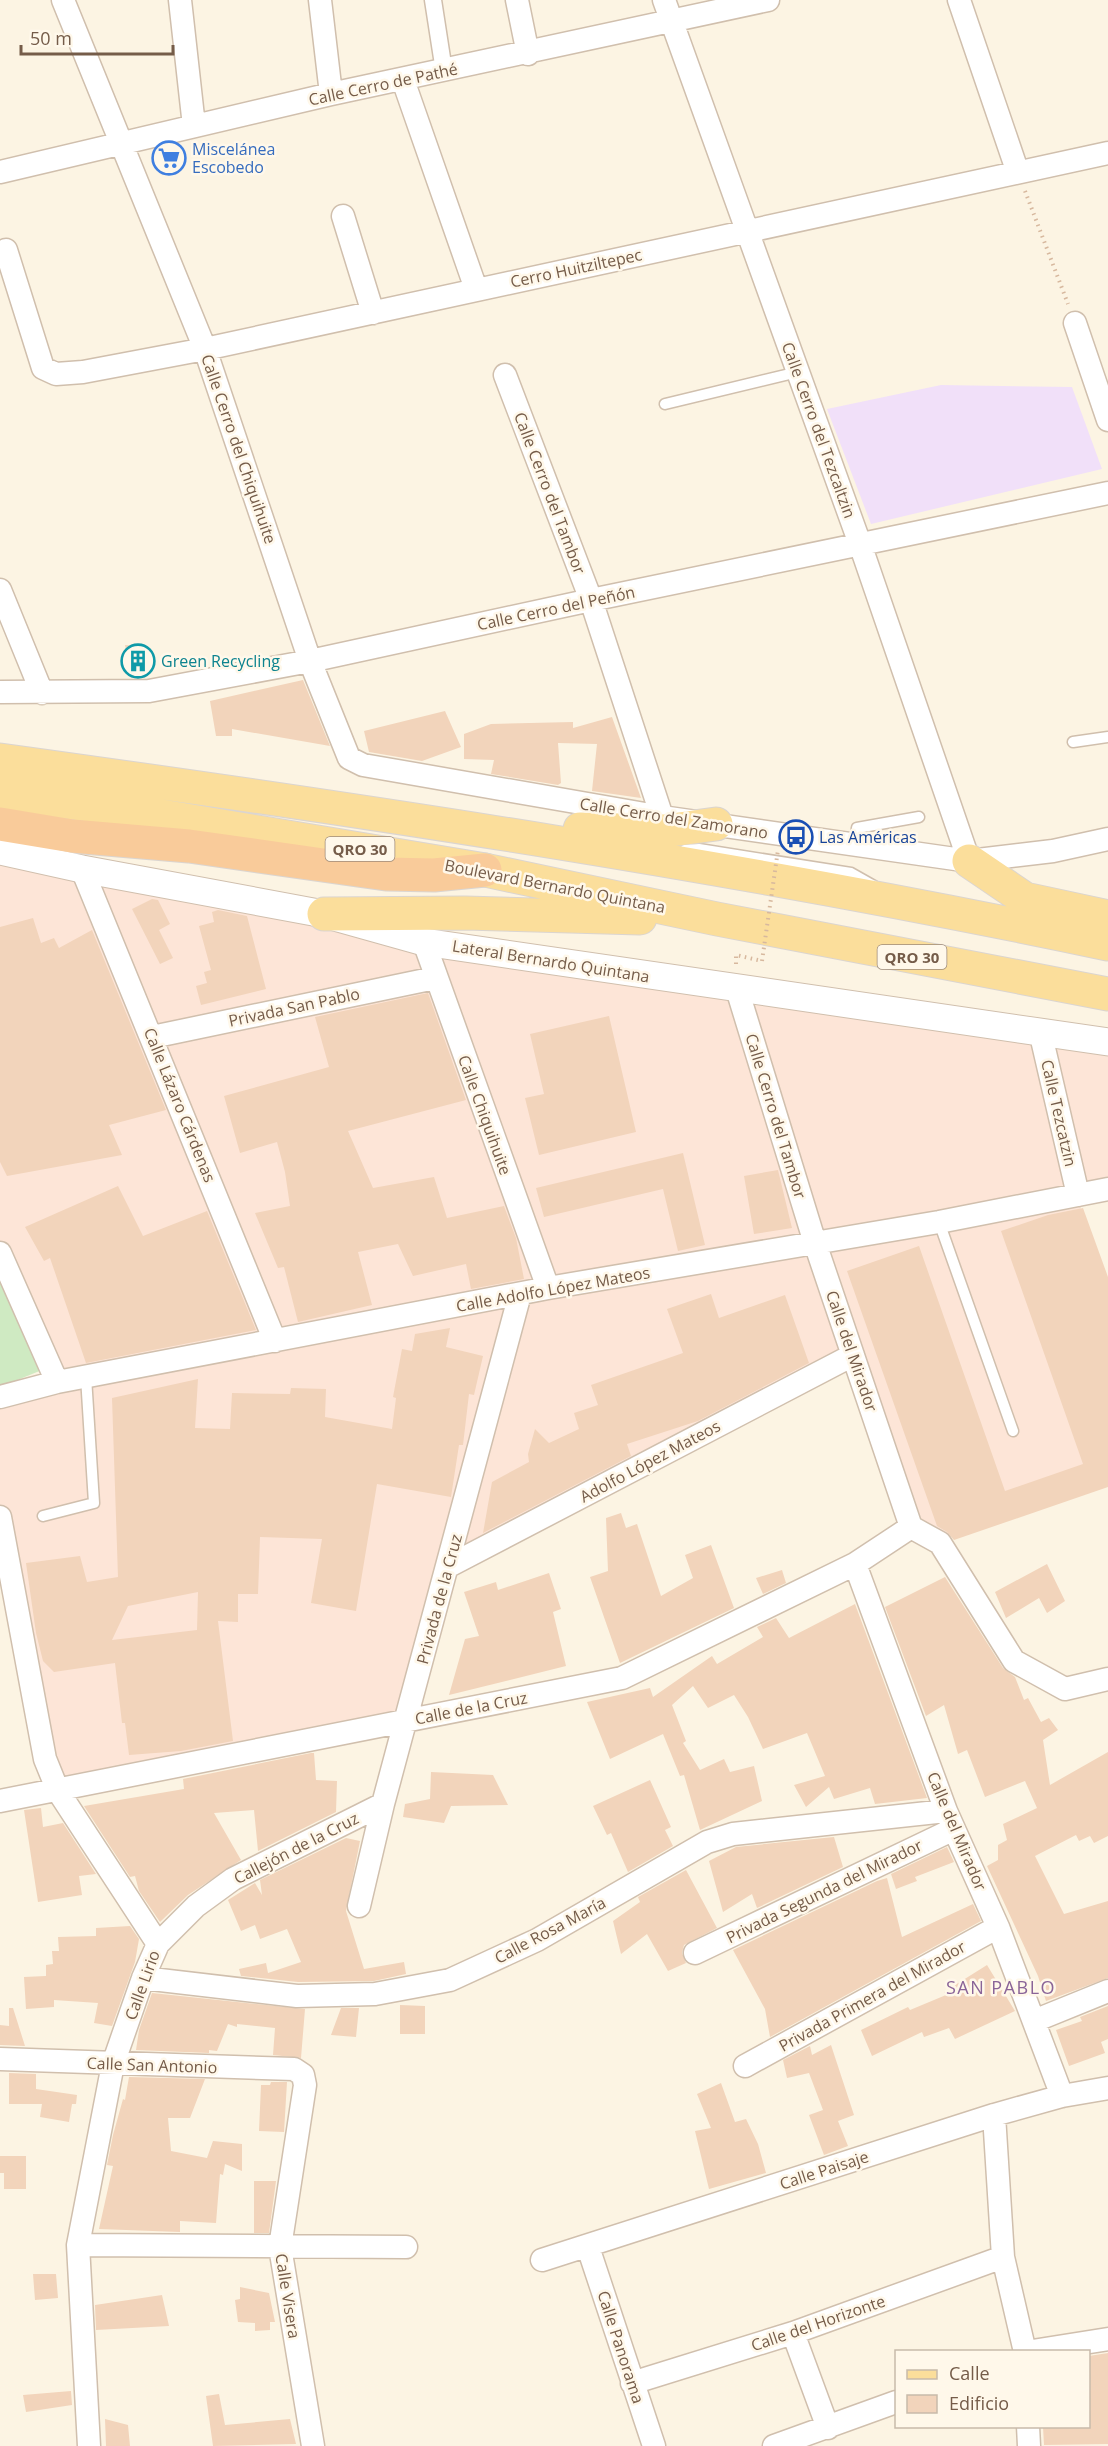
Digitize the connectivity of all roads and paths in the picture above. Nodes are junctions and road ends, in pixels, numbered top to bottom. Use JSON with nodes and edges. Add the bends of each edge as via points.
{"nodes":[{"id":1,"x":63,"y":0,"type":"edge"},
{"id":2,"x":180,"y":0,"type":"edge"},
{"id":3,"x":320,"y":0,"type":"edge"},
{"id":4,"x":433,"y":0,"type":"edge"},
{"id":5,"x":517,"y":0,"type":"edge"},
{"id":6,"x":768,"y":0,"type":"edge"},
{"id":7,"x":959,"y":0,"type":"edge"},
{"id":8,"x":667,"y":10,"type":"edge"},
{"id":9,"x":528,"y":54,"type":"junction"},
{"id":10,"x":444,"y":70,"type":"junction"},
{"id":11,"x":403,"y":80,"type":"junction"},
{"id":12,"x":331,"y":94,"type":"junction"},
{"id":13,"x":194,"y":126,"type":"junction"},
{"id":14,"x":123,"y":141,"type":"junction"},
{"id":15,"x":1108,"y":153,"type":"edge"},
{"id":16,"x":1017,"y":170,"type":"junction"},
{"id":17,"x":0,"y":172,"type":"edge"},
{"id":18,"x":343,"y":216,"type":"dead end"},
{"id":19,"x":748,"y":232,"type":"junction"},
{"id":20,"x":6,"y":250,"type":"dead end"},
{"id":21,"x":476,"y":289,"type":"junction"},
{"id":22,"x":373,"y":313,"type":"junction"},
{"id":23,"x":1075,"y":323,"type":"joint"},
{"id":24,"x":205,"y":350,"type":"junction"},
{"id":25,"x":798,"y":372,"type":"junction"},
{"id":26,"x":506,"y":375,"type":"dead end"},
{"id":27,"x":664,"y":404,"type":"dead end"},
{"id":28,"x":1108,"y":420,"type":"edge"},
{"id":29,"x":1108,"y":493,"type":"edge"},
{"id":30,"x":860,"y":544,"type":"junction"},
{"id":31,"x":0,"y":590,"type":"edge"},
{"id":32,"x":591,"y":600,"type":"junction"},
{"id":33,"x":310,"y":661,"type":"junction"},
{"id":34,"x":0,"y":692,"type":"edge"},
{"id":35,"x":42,"y":693,"type":"junction"},
{"id":36,"x":1108,"y":737,"type":"edge"},
{"id":37,"x":1073,"y":742,"type":"dead end"},
{"id":38,"x":0,"y":748,"type":"edge"},
{"id":39,"x":349,"y":758,"type":"joint"},
{"id":40,"x":0,"y":760,"type":"edge"},
{"id":41,"x":140,"y":779,"type":"junction"},
{"id":42,"x":0,"y":793,"type":"edge"},
{"id":43,"x":662,"y":817,"type":"junction"},
{"id":44,"x":919,"y":817,"type":"dead end"},
{"id":45,"x":716,"y":824,"type":"junction"},
{"id":46,"x":0,"y":825,"type":"edge"},
{"id":47,"x":445,"y":825,"type":"junction"},
{"id":48,"x":1108,"y":839,"type":"edge"},
{"id":49,"x":855,"y":845,"type":"junction"},
{"id":50,"x":778,"y":850,"type":"dead end"},
{"id":51,"x":0,"y":851,"type":"edge"},
{"id":52,"x":969,"y":861,"type":"junction"},
{"id":53,"x":82,"y":869,"type":"junction"},
{"id":54,"x":485,"y":870,"type":"junction"},
{"id":55,"x":324,"y":914,"type":"junction"},
{"id":56,"x":1108,"y":917,"type":"edge"},
{"id":57,"x":717,"y":919,"type":"junction"},
{"id":58,"x":424,"y":942,"type":"junction"},
{"id":59,"x":1108,"y":944,"type":"edge"},
{"id":60,"x":736,"y":955,"type":"dead end"},
{"id":61,"x":435,"y":978,"type":"junction"},
{"id":62,"x":737,"y":989,"type":"junction"},
{"id":63,"x":1108,"y":994,"type":"edge"},
{"id":64,"x":1040,"y":1031,"type":"junction"},
{"id":65,"x":152,"y":1037,"type":"junction"},
{"id":66,"x":1108,"y":1042,"type":"edge"},
{"id":67,"x":1108,"y":1189,"type":"edge"},
{"id":68,"x":1078,"y":1195,"type":"junction"},
{"id":69,"x":939,"y":1222,"type":"junction"},
{"id":70,"x":815,"y":1243,"type":"junction"},
{"id":71,"x":0,"y":1253,"type":"edge"},
{"id":72,"x":548,"y":1288,"type":"junction"},
{"id":73,"x":520,"y":1294,"type":"junction"},
{"id":74,"x":275,"y":1341,"type":"junction"},
{"id":75,"x":853,"y":1355,"type":"junction"},
{"id":76,"x":86,"y":1377,"type":"junction"},
{"id":77,"x":57,"y":1382,"type":"junction"},
{"id":78,"x":0,"y":1397,"type":"edge"},
{"id":79,"x":1013,"y":1431,"type":"dead end"},
{"id":80,"x":43,"y":1516,"type":"dead end"},
{"id":81,"x":0,"y":1517,"type":"edge"},
{"id":82,"x":911,"y":1527,"type":"junction"},
{"id":83,"x":855,"y":1564,"type":"junction"},
{"id":84,"x":447,"y":1567,"type":"junction"},
{"id":85,"x":1108,"y":1679,"type":"edge"},
{"id":86,"x":406,"y":1721,"type":"junction"},
{"id":87,"x":58,"y":1791,"type":"junction"},
{"id":88,"x":0,"y":1801,"type":"edge"},
{"id":89,"x":383,"y":1804,"type":"junction"},
{"id":90,"x":950,"y":1820,"type":"junction"},
{"id":91,"x":359,"y":1906,"type":"dead end"},
{"id":92,"x":998,"y":1927,"type":"junction"},
{"id":93,"x":158,"y":1944,"type":"junction"},
{"id":94,"x":694,"y":1953,"type":"dead end"},
{"id":95,"x":143,"y":1978,"type":"junction"},
{"id":96,"x":1108,"y":1991,"type":"edge"},
{"id":97,"x":1034,"y":2021,"type":"junction"},
{"id":98,"x":0,"y":2059,"type":"edge"},
{"id":99,"x":113,"y":2064,"type":"junction"},
{"id":100,"x":745,"y":2066,"type":"dead end"},
{"id":101,"x":303,"y":2074,"type":"joint"},
{"id":102,"x":1108,"y":2088,"type":"edge"},
{"id":103,"x":1062,"y":2096,"type":"junction"},
{"id":104,"x":994,"y":2115,"type":"junction"},
{"id":105,"x":78,"y":2246,"type":"junction"},
{"id":106,"x":279,"y":2247,"type":"junction"},
{"id":107,"x":406,"y":2247,"type":"dead end"},
{"id":108,"x":588,"y":2247,"type":"junction"},
{"id":109,"x":1003,"y":2257,"type":"junction"},
{"id":110,"x":542,"y":2260,"type":"dead end"},
{"id":111,"x":793,"y":2333,"type":"junction"},
{"id":112,"x":1108,"y":2339,"type":"edge"},
{"id":113,"x":1026,"y":2350,"type":"edge"},
{"id":114,"x":1039,"y":2350,"type":"edge"},
{"id":115,"x":632,"y":2383,"type":"junction"},
{"id":116,"x":895,"y":2403,"type":"edge"},
{"id":117,"x":828,"y":2428,"type":"junction"},
{"id":118,"x":1028,"y":2428,"type":"edge"},
{"id":119,"x":89,"y":2446,"type":"edge"},
{"id":120,"x":313,"y":2446,"type":"edge"},
{"id":121,"x":654,"y":2446,"type":"edge"},
{"id":122,"x":774,"y":2446,"type":"edge"},
{"id":123,"x":1029,"y":2446,"type":"edge"}],
"edges":[{"from":1,"to":14,"type":"street","name":"Calle Cerro del Chiquihuite"},
{"from":2,"to":13,"type":"street"},
{"from":3,"to":12,"type":"street"},
{"from":4,"to":10,"type":"street"},
{"from":5,"to":9,"type":"street"},
{"from":6,"to":8,"type":"street","name":"Calle Cerro de Pathé"},
{"from":7,"to":16,"type":"street"},
{"from":8,"to":9,"type":"street","name":"Calle Cerro de Pathé"},
{"from":8,"to":19,"type":"street","name":"Calle Cerro del Tezcaltzin"},
{"from":9,"to":10,"type":"street","name":"Calle Cerro de Pathé"},
{"from":10,"to":11,"type":"street","name":"Calle Cerro de Pathé"},
{"from":11,"to":12,"type":"street","name":"Calle Cerro de Pathé"},
{"from":11,"to":21,"type":"street"},
{"from":12,"to":13,"type":"street","name":"Calle Cerro de Pathé"},
{"from":13,"to":14,"type":"street","name":"Calle Cerro de Pathé"},
{"from":14,"to":17,"type":"street","name":"Calle Cerro de Pathé"},
{"from":14,"to":24,"type":"street","name":"Calle Cerro del Chiquihuite"},
{"from":15,"to":16,"type":"street","name":"Cerro Huitziltepec"},
{"from":16,"to":19,"type":"street","name":"Cerro Huitziltepec"},
{"from":16,"to":23,"type":"path"},
{"from":18,"to":22,"type":"street"},
{"from":19,"to":21,"type":"street","name":"Cerro Huitziltepec"},
{"from":19,"to":25,"type":"street","name":"Calle Cerro del Tezcaltzin"},
{"from":20,"to":24,"type":"street","name":"Cerro Huitziltepec","via":[[43,368],[56,374],[83,372]]},
{"from":21,"to":22,"type":"street","name":"Cerro Huitziltepec"},
{"from":22,"to":24,"type":"street","name":"Cerro Huitziltepec"},
{"from":23,"to":28,"type":"street"},
{"from":24,"to":33,"type":"street","name":"Calle Cerro del Chiquihuite"},
{"from":25,"to":27,"type":"lane"},
{"from":25,"to":30,"type":"street","name":"Calle Cerro del Tezcaltzin"},
{"from":26,"to":32,"type":"street","name":"Calle Cerro del Tambor"},
{"from":29,"to":30,"type":"street","name":"Calle Cerro del Peñón"},
{"from":30,"to":32,"type":"street","name":"Calle Cerro del Peñón"},
{"from":30,"to":52,"type":"street","name":"Calle Cerro del Tezcaltzin"},
{"from":31,"to":35,"type":"street"},
{"from":32,"to":33,"type":"street","name":"Calle Cerro del Peñón"},
{"from":32,"to":43,"type":"street","name":"Calle Cerro del Tambor"},
{"from":33,"to":35,"type":"street","name":"Calle Cerro del Peñón","via":[[148,691]]},
{"from":33,"to":39,"type":"street","name":"Calle Cerro del Chiquihuite"},
{"from":34,"to":35,"type":"street","name":"Calle Cerro del Peñón"},
{"from":36,"to":37,"type":"lane"},
{"from":38,"to":41,"type":"main road"},
{"from":39,"to":43,"type":"street","name":"Calle Cerro del Zamorano","via":[[363,765]]},
{"from":40,"to":41,"type":"main road","number":"QRO 30"},
{"from":41,"to":47,"type":"main road","number":"QRO 30"},
{"from":42,"to":54,"type":"main road","name":"Boulevard Bernardo Quintana","number":"QRO 30"},
{"from":43,"to":45,"type":"street","name":"Calle Cerro del Zamorano"},
{"from":44,"to":49,"type":"lane","via":[[857,828]]},
{"from":45,"to":47,"type":"main road","via":[[664,831],[525,824]]},
{"from":45,"to":49,"type":"street","name":"Calle Cerro del Zamorano"},
{"from":46,"to":54,"type":"highway","via":[[386,874]]},
{"from":47,"to":59,"type":"main road","number":"QRO 30","via":[[909,904]]},
{"from":48,"to":52,"type":"street","name":"Calle Cerro del Zamorano","via":[[1053,851]]},
{"from":49,"to":52,"type":"street","name":"Calle Cerro del Zamorano"},
{"from":50,"to":60,"type":"path","bridge":true,"via":[[762,961]]},
{"from":51,"to":53,"type":"street","name":"Lateral Bernardo Quintana"},
{"from":52,"to":56,"type":"main road","via":[[1025,899]]},
{"from":53,"to":55,"type":"street","name":"Lateral Bernardo Quintana"},
{"from":53,"to":65,"type":"street","name":"Calle Lázaro Cárdenas"},
{"from":54,"to":57,"type":"main road","name":"Boulevard Bernardo Quintana","number":"QRO 30"},
{"from":55,"to":57,"type":"main road"},
{"from":55,"to":58,"type":"street","name":"Lateral Bernardo Quintana"},
{"from":57,"to":63,"type":"main road","name":"Boulevard Bernardo Quintana","number":"QRO 30"},
{"from":58,"to":61,"type":"street","name":"Calle Chiquihuite"},
{"from":58,"to":62,"type":"street","name":"Lateral Bernardo Quintana"},
{"from":61,"to":65,"type":"street","name":"Privada San Pablo"},
{"from":61,"to":72,"type":"street","name":"Calle Chiquihuite"},
{"from":62,"to":64,"type":"street","name":"Lateral Bernardo Quintana"},
{"from":62,"to":70,"type":"street","name":"Calle Cerro del Tambor"},
{"from":64,"to":66,"type":"street","name":"Lateral Bernardo Quintana"},
{"from":64,"to":68,"type":"street","name":"Calle Tezcatzin"},
{"from":65,"to":74,"type":"street","name":"Calle Lázaro Cárdenas"},
{"from":67,"to":68,"type":"street","name":"Calle Adolfo López Mateos"},
{"from":68,"to":69,"type":"street","name":"Calle Adolfo López Mateos"},
{"from":69,"to":70,"type":"street","name":"Calle Adolfo López Mateos"},
{"from":69,"to":79,"type":"lane"},
{"from":70,"to":72,"type":"street","name":"Calle Adolfo López Mateos"},
{"from":70,"to":75,"type":"street","name":"Calle del Mirador"},
{"from":71,"to":77,"type":"street"},
{"from":72,"to":73,"type":"street","name":"Calle Adolfo López Mateos"},
{"from":73,"to":74,"type":"street","name":"Calle Adolfo López Mateos"},
{"from":73,"to":84,"type":"street","name":"Privada de la Cruz"},
{"from":74,"to":76,"type":"street","name":"Calle Adolfo López Mateos"},
{"from":75,"to":82,"type":"street","name":"Calle del Mirador"},
{"from":75,"to":84,"type":"street","name":"Adolfo López Mateos"},
{"from":76,"to":77,"type":"street","name":"Calle Adolfo López Mateos"},
{"from":76,"to":80,"type":"lane","via":[[94,1503]]},
{"from":77,"to":78,"type":"street","name":"Calle Adolfo López Mateos"},
{"from":81,"to":87,"type":"street","name":"Calle Lirio","via":[[45,1759]]},
{"from":82,"to":83,"type":"street","name":"Calle de la Cruz"},
{"from":82,"to":85,"type":"street","via":[[940,1543],[1014,1660],[1065,1689]]},
{"from":83,"to":86,"type":"street","name":"Calle de la Cruz","via":[[622,1678]]},
{"from":83,"to":90,"type":"street","name":"Calle del Mirador"},
{"from":84,"to":86,"type":"street","name":"Privada de la Cruz"},
{"from":86,"to":87,"type":"street","name":"Calle de la Cruz"},
{"from":86,"to":89,"type":"street","name":"Privada de la Cruz"},
{"from":87,"to":88,"type":"street","name":"Calle de la Cruz"},
{"from":87,"to":93,"type":"street","name":"Calle Lirio"},
{"from":89,"to":91,"type":"street","name":"Privada de la Cruz"},
{"from":89,"to":93,"type":"street","name":"Callejón de la Cruz","via":[[233,1879],[196,1906]]},
{"from":90,"to":92,"type":"street","name":"Calle del Mirador"},
{"from":90,"to":94,"type":"street","name":"Privada Segunda del Mirador"},
{"from":90,"to":95,"type":"street","name":"Calle Rosa María","via":[[733,1834],[707,1842],[537,1940],[450,1980],[375,1994],[297,1996]]},
{"from":92,"to":97,"type":"street","name":"Calle del Mirador"},
{"from":92,"to":100,"type":"street","name":"Privada Primera del Mirador"},
{"from":93,"to":95,"type":"street","name":"Calle Lirio"},
{"from":95,"to":99,"type":"street","name":"Calle Lirio"},
{"from":96,"to":97,"type":"street"},
{"from":97,"to":103,"type":"street","name":"Calle del Mirador"},
{"from":98,"to":99,"type":"street","name":"Calle San Antonio"},
{"from":99,"to":101,"type":"street","name":"Calle San Antonio","via":[[294,2069]]},
{"from":99,"to":105,"type":"street","name":"Calle Lirio"},
{"from":101,"to":106,"type":"street","name":"Calle Visera","via":[[305,2085]]},
{"from":102,"to":103,"type":"street","name":"Calle Paisaje"},
{"from":103,"to":104,"type":"street","name":"Calle Paisaje"},
{"from":104,"to":108,"type":"street","name":"Calle Paisaje"},
{"from":104,"to":109,"type":"street"},
{"from":105,"to":106,"type":"street"},
{"from":105,"to":119,"type":"street","name":"Calle Lirio"},
{"from":106,"to":107,"type":"street"},
{"from":106,"to":120,"type":"street","name":"Calle Visera"},
{"from":108,"to":110,"type":"street","name":"Calle Paisaje"},
{"from":108,"to":115,"type":"street","name":"Calle Panorama"},
{"from":109,"to":111,"type":"street","name":"Calle del Horizonte"},
{"from":109,"to":113,"type":"street"},
{"from":111,"to":115,"type":"street","name":"Calle del Horizonte"},
{"from":111,"to":117,"type":"street"},
{"from":112,"to":114,"type":"street"},
{"from":115,"to":121,"type":"street","name":"Calle Panorama"},
{"from":116,"to":117,"type":"street"},
{"from":117,"to":122,"type":"street"},
{"from":118,"to":123,"type":"street"}]}
